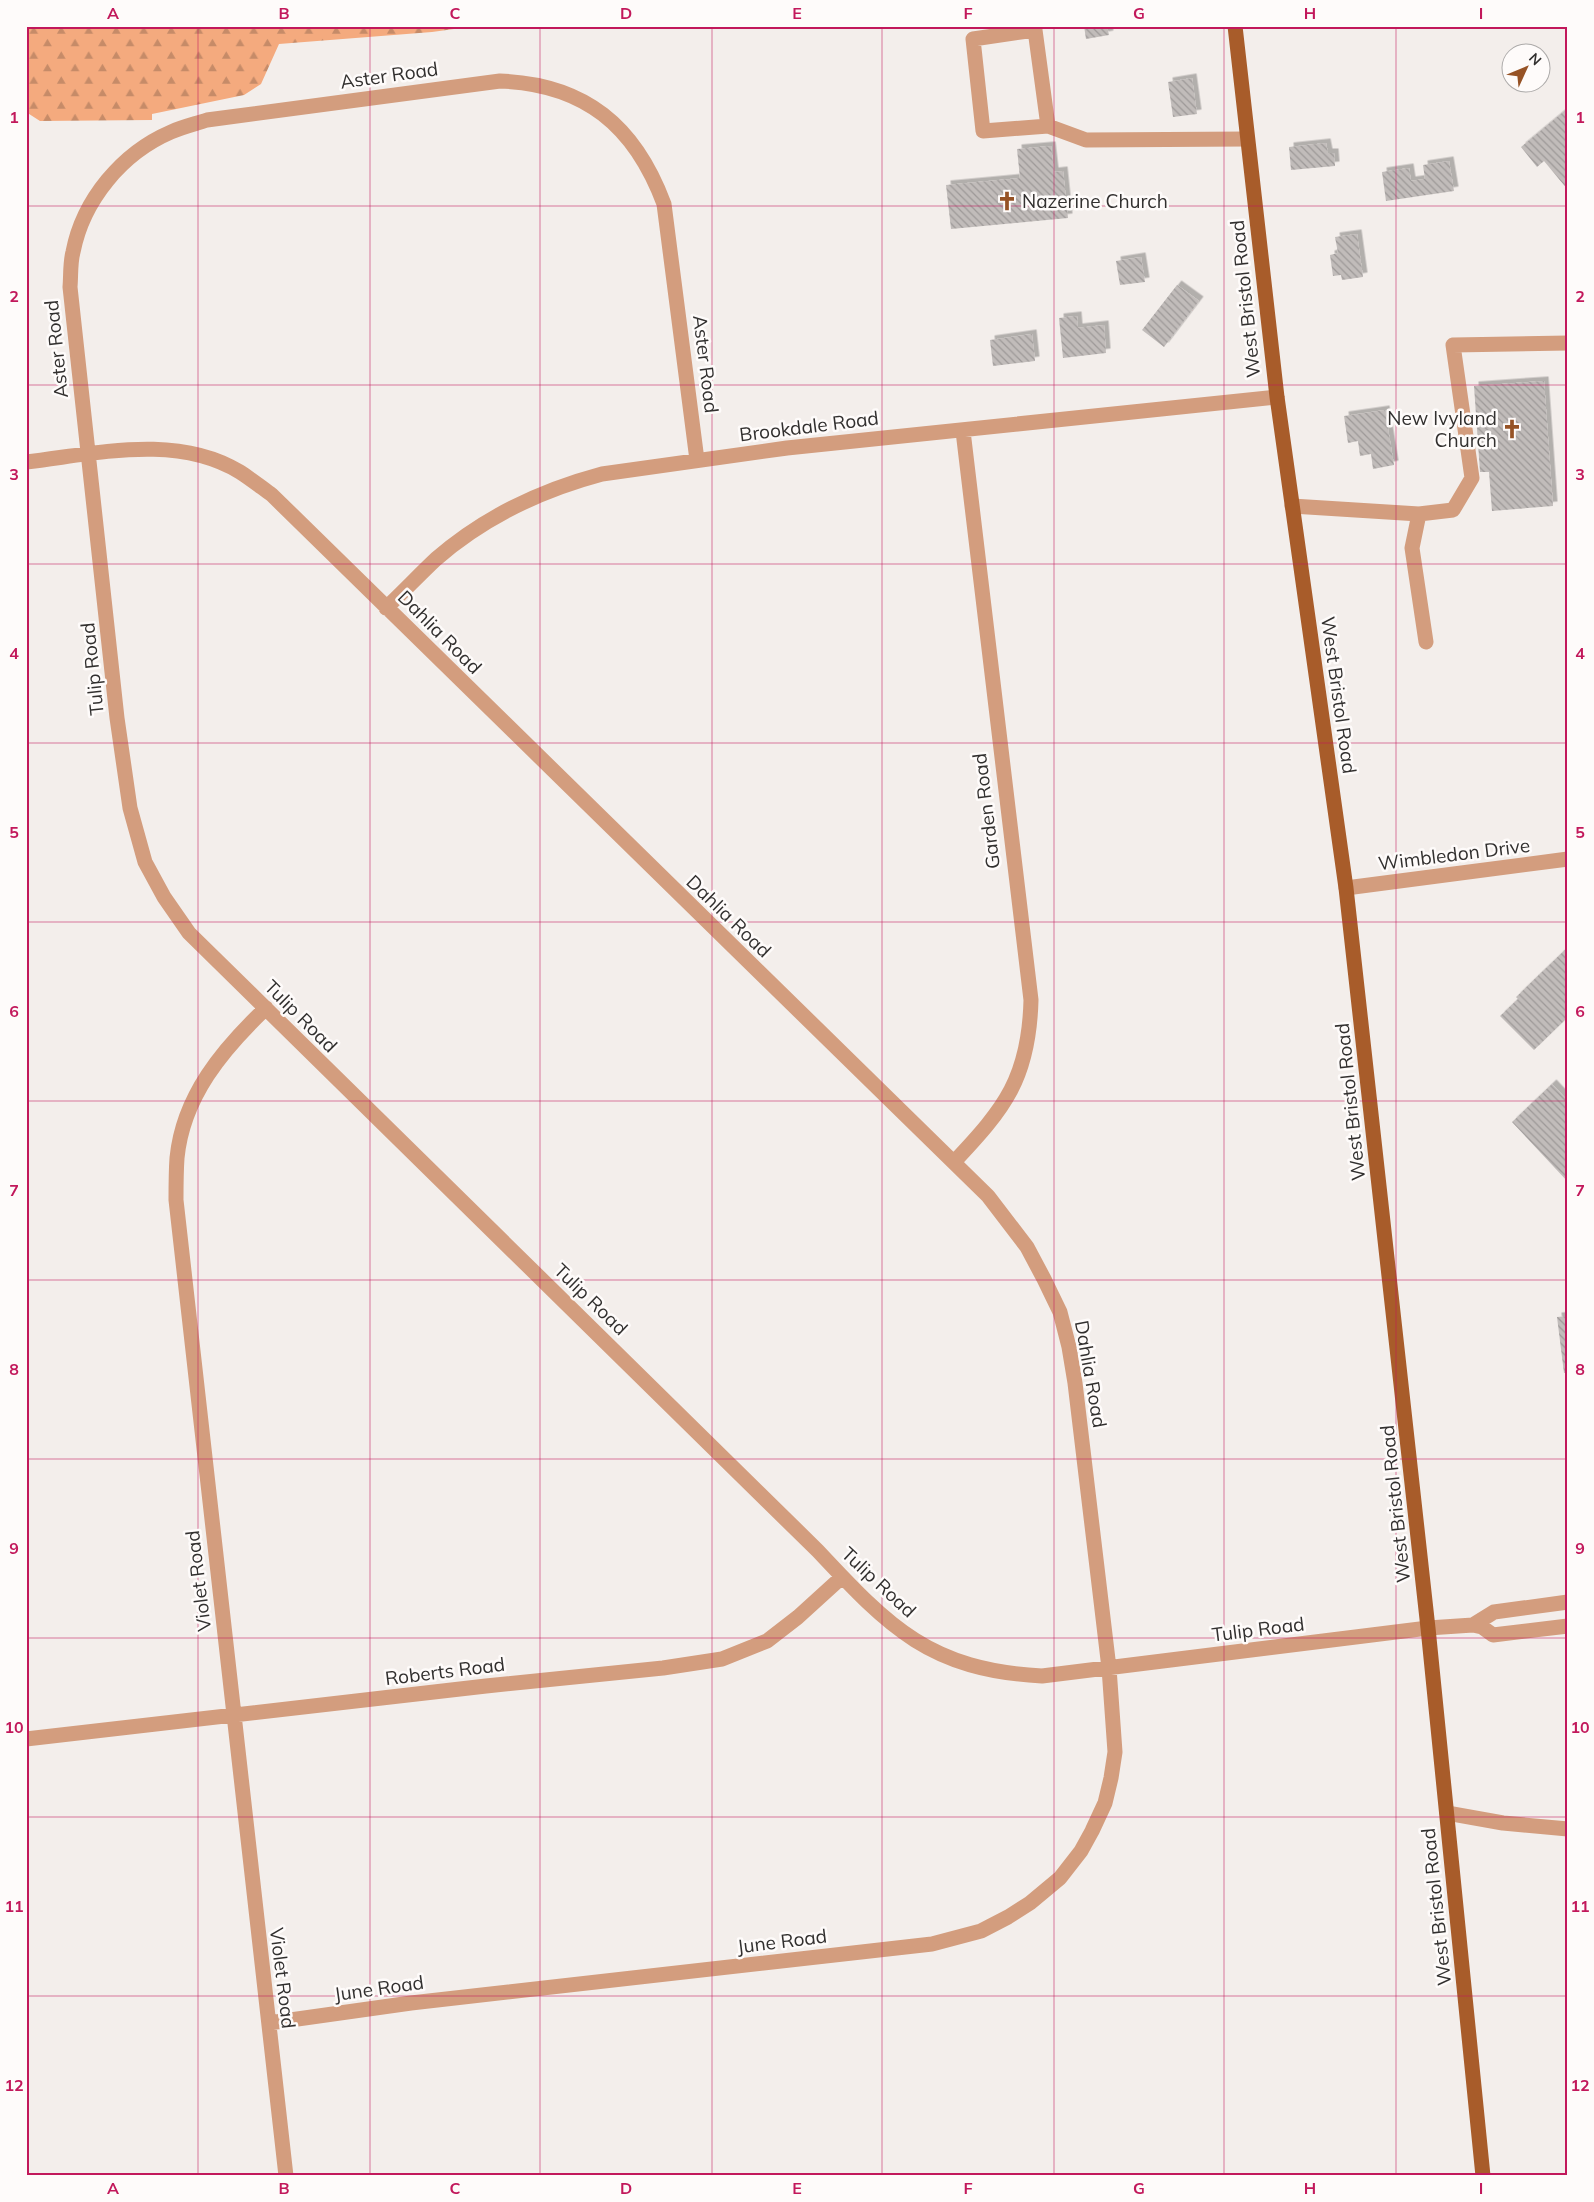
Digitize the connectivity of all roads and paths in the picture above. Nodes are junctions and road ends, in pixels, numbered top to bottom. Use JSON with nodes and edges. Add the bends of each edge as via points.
{"nodes":[{"id":1,"x":1235,"y":26,"type":"edge"},
{"id":2,"x":1048,"y":126,"type":"junction"},
{"id":3,"x":1247,"y":139,"type":"junction"},
{"id":4,"x":1568,"y":343,"type":"edge"},
{"id":5,"x":1277,"y":397,"type":"junction"},
{"id":6,"x":963,"y":431,"type":"junction"},
{"id":7,"x":88,"y":455,"type":"junction"},
{"id":8,"x":697,"y":460,"type":"junction"},
{"id":9,"x":26,"y":462,"type":"edge"},
{"id":10,"x":1292,"y":506,"type":"junction"},
{"id":11,"x":1418,"y":514,"type":"junction"},
{"id":12,"x":386,"y":608,"type":"junction"},
{"id":13,"x":1426,"y":642,"type":"dead end"},
{"id":14,"x":1568,"y":859,"type":"edge"},
{"id":15,"x":1346,"y":888,"type":"junction"},
{"id":16,"x":266,"y":1008,"type":"junction"},
{"id":17,"x":954,"y":1162,"type":"junction"},
{"id":18,"x":842,"y":1577,"type":"junction"},
{"id":19,"x":1568,"y":1602,"type":"edge"},
{"id":20,"x":1473,"y":1625,"type":"junction"},
{"id":21,"x":1568,"y":1626,"type":"edge"},
{"id":22,"x":1428,"y":1628,"type":"junction"},
{"id":23,"x":1109,"y":1668,"type":"junction"},
{"id":24,"x":233,"y":1716,"type":"junction"},
{"id":25,"x":26,"y":1739,"type":"edge"},
{"id":26,"x":1447,"y":1814,"type":"junction"},
{"id":27,"x":1568,"y":1829,"type":"edge"},
{"id":28,"x":269,"y":2024,"type":"junction"},
{"id":29,"x":286,"y":2176,"type":"edge"},
{"id":30,"x":1483,"y":2176,"type":"edge"}],
"edges":[{"from":1,"to":3,"type":"main road","name":"West Bristol Road"},
{"from":2,"to":2,"type":"street","via":[[1034,30],[972,39],[983,131]]},
{"from":2,"to":3,"type":"street","via":[[1086,140]]},
{"from":3,"to":5,"type":"main road","name":"West Bristol Road"},
{"from":4,"to":11,"type":"street","via":[[1453,345],[1472,478],[1453,510]]},
{"from":5,"to":6,"type":"street","name":"Brookdale Road"},
{"from":5,"to":10,"type":"main road","name":"West Bristol Road"},
{"from":6,"to":8,"type":"street","name":"Brookdale Road"},
{"from":6,"to":17,"type":"street","name":"Garden Road","via":[[1031,1000],[1030,1031],[1020,1074],[986,1128]]},
{"from":7,"to":8,"type":"street","name":"Aster Road","via":[[70,287],[72,253],[82,220],[94,197],[128,159],[171,132],[207,120],[500,81],[556,89],[578,98],[628,136],[654,176],[667,218]]},
{"from":7,"to":9,"type":"street","name":"Dahlia Road"},
{"from":7,"to":12,"type":"street","name":"Dahlia Road","via":[[143,448],[165,449],[191,453],[240,472],[272,494]]},
{"from":7,"to":16,"type":"street","name":"Tulip Road","via":[[134,828],[145,862],[189,933]]},
{"from":8,"to":12,"type":"street","name":"Brookdale Road","via":[[602,474],[530,498],[456,543]]},
{"from":10,"to":11,"type":"street"},
{"from":10,"to":15,"type":"main road","name":"West Bristol Road"},
{"from":11,"to":13,"type":"street","via":[[1412,548]]},
{"from":12,"to":17,"type":"street","name":"Dahlia Road"},
{"from":14,"to":15,"type":"street","name":"Wimbledon Drive"},
{"from":15,"to":22,"type":"main road","name":"West Bristol Road"},
{"from":16,"to":18,"type":"street","name":"Tulip Road"},
{"from":16,"to":24,"type":"street","name":"Violet Road","via":[[238,1035],[205,1078],[181,1135],[177,1157],[177,1221]]},
{"from":17,"to":23,"type":"street","name":"Dahlia Road","via":[[988,1196],[1027,1247],[1060,1312],[1075,1384]]},
{"from":18,"to":23,"type":"street","name":"Tulip Road","via":[[866,1602],[918,1644],[950,1659],[1015,1674],[1042,1676]]},
{"from":18,"to":24,"type":"street","name":"Roberts Road","via":[[798,1618],[767,1641],[722,1659]]},
{"from":19,"to":20,"type":"street","name":"Tulip Road","via":[[1494,1612]]},
{"from":20,"to":21,"type":"street","name":"Tulip Road","via":[[1493,1635]]},
{"from":20,"to":22,"type":"street","name":"Tulip Road"},
{"from":22,"to":23,"type":"street","name":"Tulip Road"},
{"from":22,"to":26,"type":"main road","name":"West Bristol Road"},
{"from":23,"to":28,"type":"street","name":"June Road","via":[[1115,1752],[1105,1803],[1092,1831],[1060,1878],[1030,1903],[982,1931],[932,1944],[411,2003]]},
{"from":24,"to":25,"type":"street","name":"Roberts Road"},
{"from":24,"to":28,"type":"street","name":"Violet Road"},
{"from":26,"to":27,"type":"street"},
{"from":26,"to":30,"type":"main road","name":"West Bristol Road"},
{"from":28,"to":29,"type":"street","name":"Violet Road"}]}
